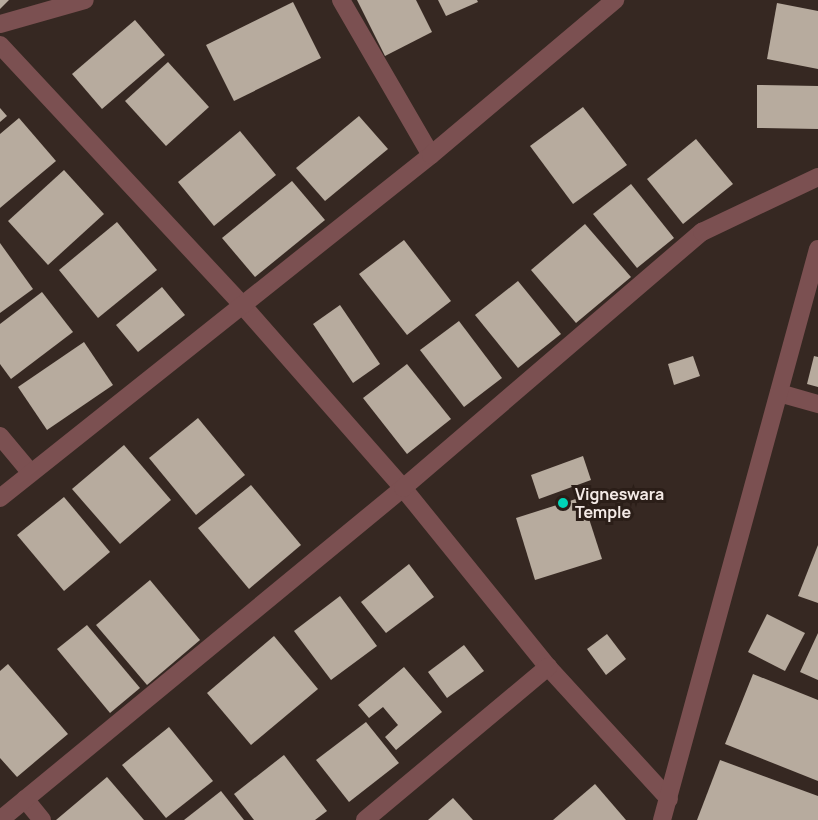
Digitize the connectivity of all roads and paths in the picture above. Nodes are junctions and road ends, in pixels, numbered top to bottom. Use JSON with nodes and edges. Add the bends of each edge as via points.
{"nodes":[{"id":1,"x":85,"y":0,"type":"edge"},
{"id":2,"x":340,"y":0,"type":"edge"},
{"id":3,"x":615,"y":0,"type":"edge"},
{"id":4,"x":0,"y":24,"type":"edge"},
{"id":5,"x":0,"y":45,"type":"edge"},
{"id":6,"x":431,"y":155,"type":"junction"},
{"id":7,"x":818,"y":177,"type":"edge"},
{"id":8,"x":818,"y":249,"type":"edge"},
{"id":9,"x":244,"y":307,"type":"junction"},
{"id":10,"x":779,"y":393,"type":"junction"},
{"id":11,"x":818,"y":404,"type":"edge"},
{"id":12,"x":0,"y":436,"type":"edge"},
{"id":13,"x":30,"y":472,"type":"junction"},
{"id":14,"x":403,"y":488,"type":"junction"},
{"id":15,"x":0,"y":498,"type":"edge"},
{"id":16,"x":548,"y":667,"type":"junction"},
{"id":17,"x":25,"y":799,"type":"junction"},
{"id":18,"x":669,"y":799,"type":"junction"},
{"id":19,"x":0,"y":820,"type":"edge"},
{"id":20,"x":42,"y":820,"type":"edge"},
{"id":21,"x":366,"y":820,"type":"edge"},
{"id":22,"x":662,"y":820,"type":"edge"}],
"edges":[{"from":1,"to":4,"type":"street"},
{"from":2,"to":6,"type":"street"},
{"from":3,"to":6,"type":"street"},
{"from":5,"to":9,"type":"street"},
{"from":6,"to":9,"type":"street"},
{"from":7,"to":14,"type":"street","via":[[702,232]]},
{"from":8,"to":10,"type":"street"},
{"from":9,"to":13,"type":"street"},
{"from":9,"to":14,"type":"street"},
{"from":10,"to":11,"type":"street"},
{"from":10,"to":18,"type":"street"},
{"from":12,"to":13,"type":"street"},
{"from":13,"to":15,"type":"street"},
{"from":14,"to":16,"type":"street"},
{"from":14,"to":17,"type":"street"},
{"from":16,"to":18,"type":"street"},
{"from":16,"to":21,"type":"street"},
{"from":17,"to":19,"type":"street"},
{"from":17,"to":20,"type":"street"},
{"from":18,"to":22,"type":"street"}]}
